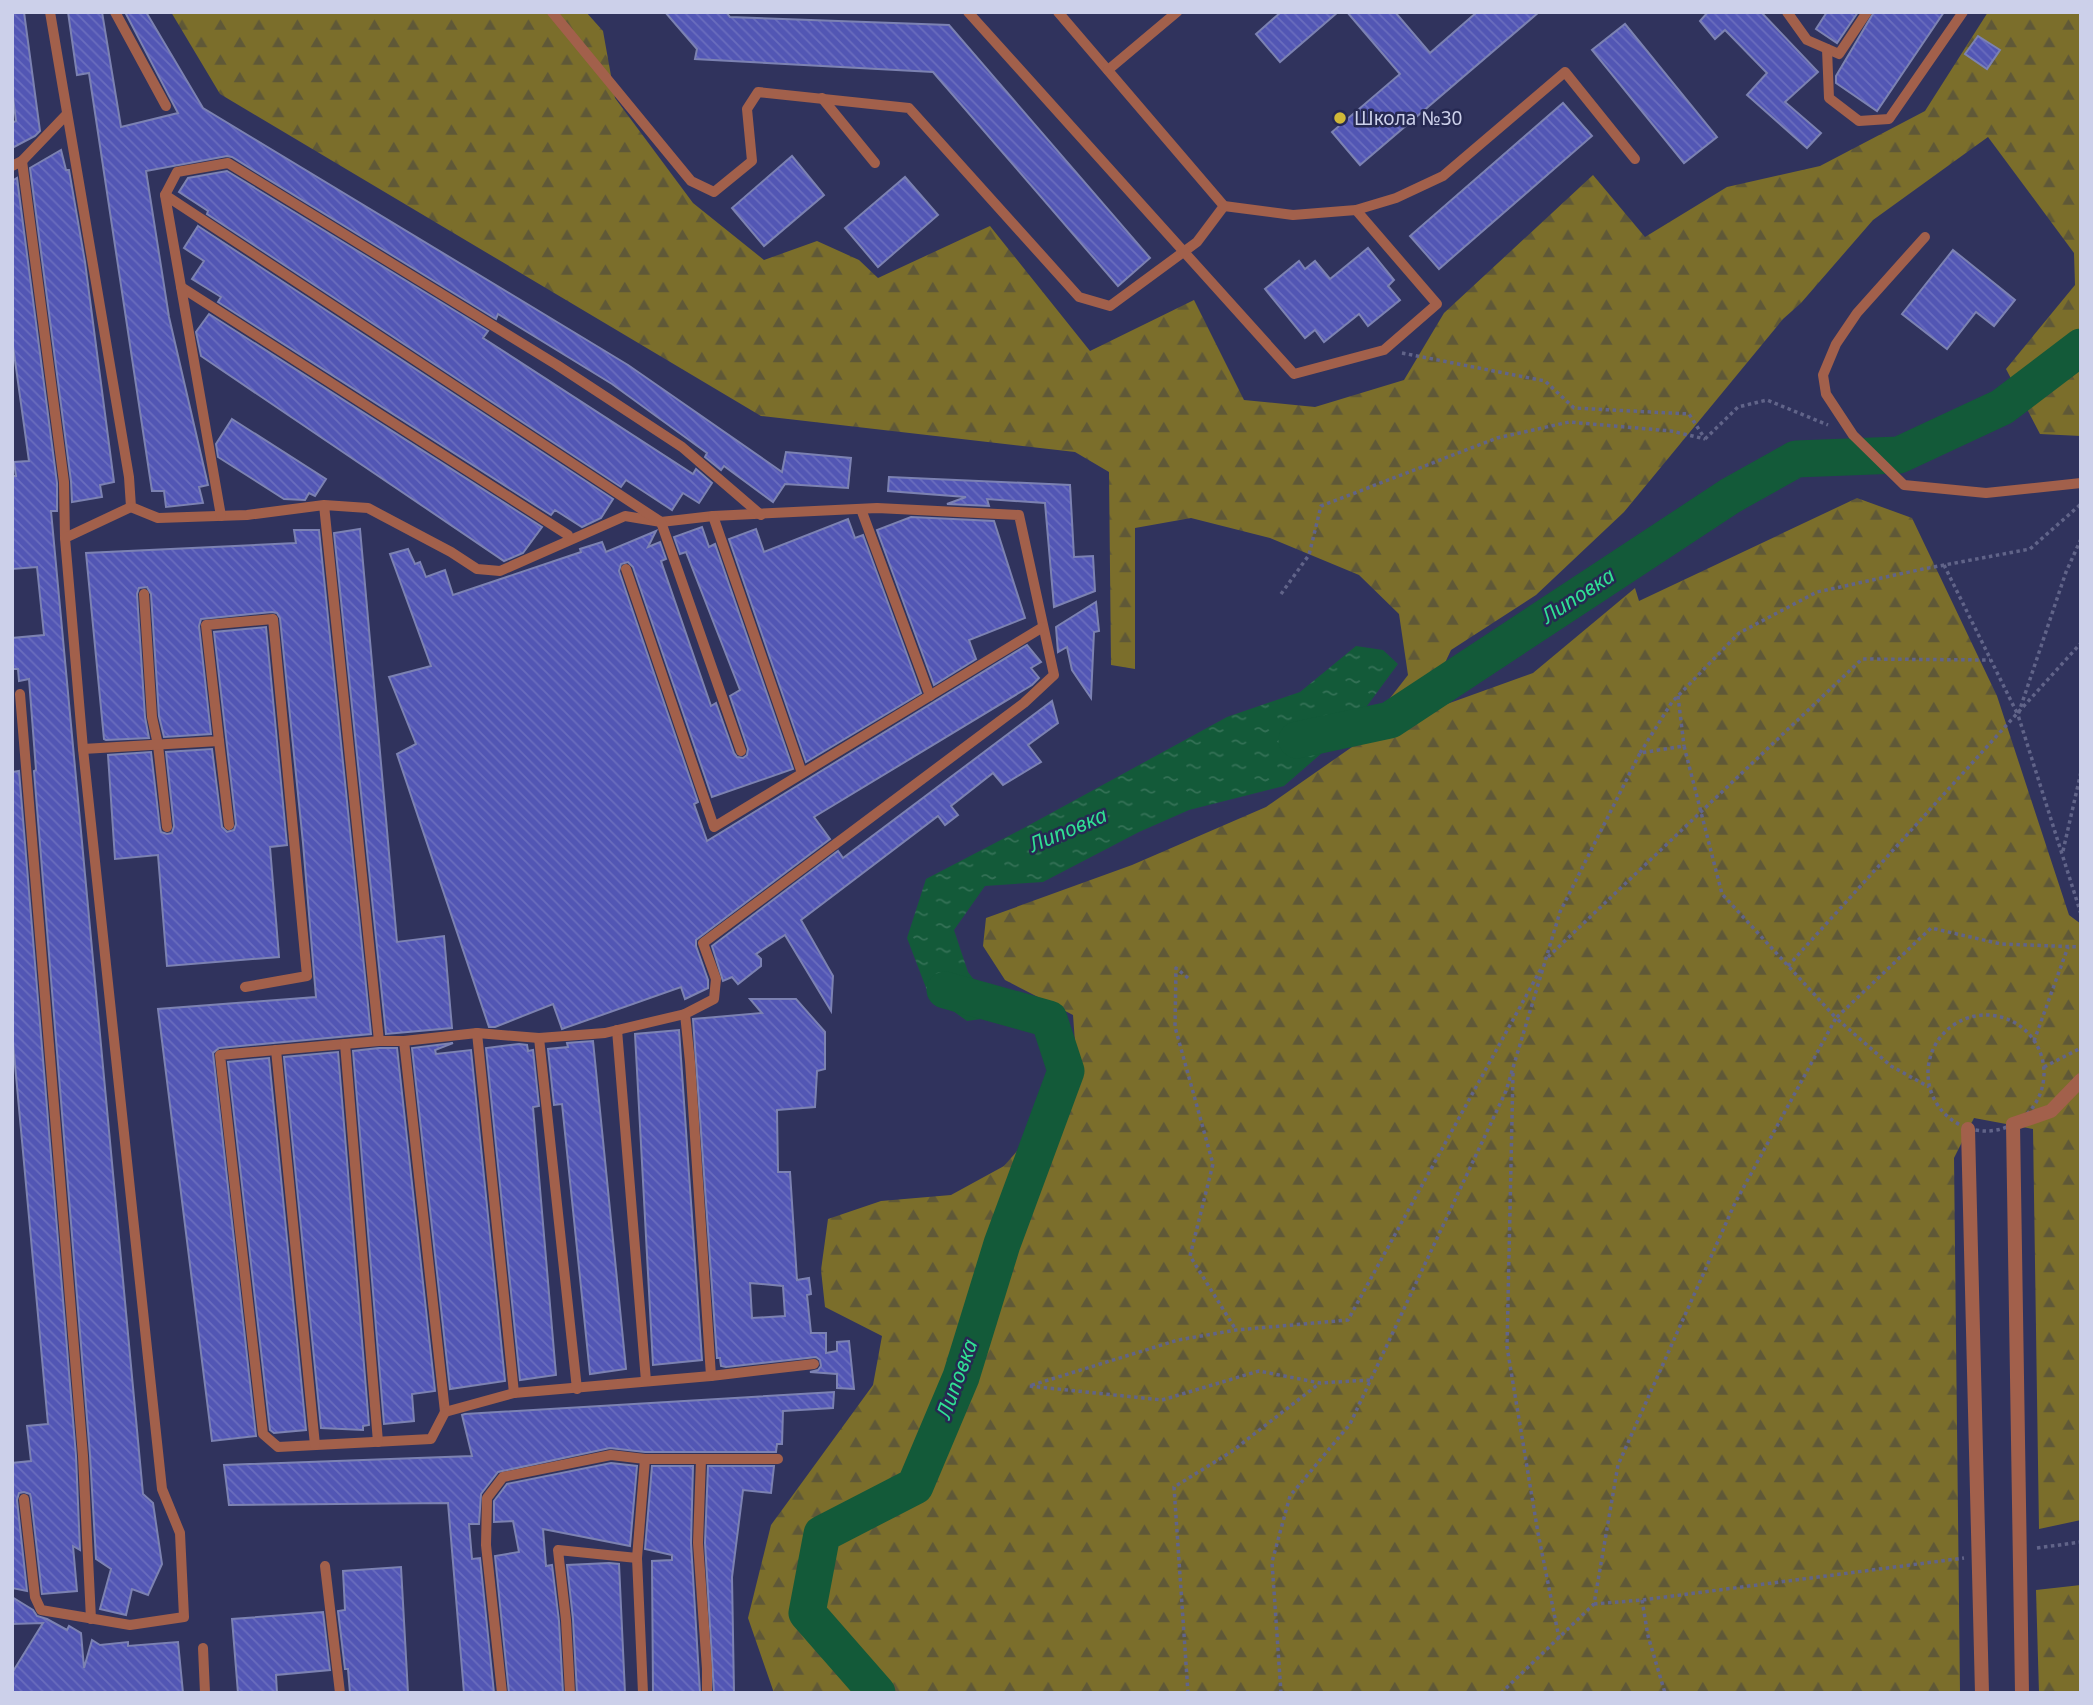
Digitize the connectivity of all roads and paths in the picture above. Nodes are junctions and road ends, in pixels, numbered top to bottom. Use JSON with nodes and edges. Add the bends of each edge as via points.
{"nodes":[{"id":1,"x":50,"y":12,"type":"edge"},
{"id":2,"x":115,"y":12,"type":"edge"},
{"id":3,"x":552,"y":12,"type":"edge"},
{"id":4,"x":968,"y":12,"type":"edge"},
{"id":5,"x":1058,"y":12,"type":"edge"},
{"id":6,"x":1177,"y":12,"type":"edge"},
{"id":7,"x":1787,"y":12,"type":"edge"},
{"id":8,"x":1867,"y":12,"type":"edge"},
{"id":9,"x":1964,"y":12,"type":"edge"},
{"id":10,"x":1827,"y":49,"type":"junction"},
{"id":11,"x":1108,"y":70,"type":"junction"},
{"id":12,"x":822,"y":98,"type":"junction"},
{"id":13,"x":166,"y":106,"type":"dead end"},
{"id":14,"x":67,"y":114,"type":"junction"},
{"id":15,"x":1635,"y":159,"type":"dead end"},
{"id":16,"x":17,"y":163,"type":"edge"},
{"id":17,"x":875,"y":163,"type":"dead end"},
{"id":18,"x":165,"y":195,"type":"junction"},
{"id":19,"x":1224,"y":206,"type":"junction"},
{"id":20,"x":1356,"y":210,"type":"junction"},
{"id":21,"x":1925,"y":237,"type":"dead end"},
{"id":22,"x":1184,"y":252,"type":"junction"},
{"id":23,"x":181,"y":286,"type":"junction"},
{"id":24,"x":1384,"y":350,"type":"junction"},
{"id":25,"x":1853,"y":435,"type":"junction"},
{"id":26,"x":1705,"y":439,"type":"junction"},
{"id":27,"x":2081,"y":483,"type":"edge"},
{"id":28,"x":2081,"y":504,"type":"edge"},
{"id":29,"x":324,"y":505,"type":"junction"},
{"id":30,"x":131,"y":507,"type":"junction"},
{"id":31,"x":861,"y":509,"type":"junction"},
{"id":32,"x":761,"y":515,"type":"junction"},
{"id":33,"x":221,"y":516,"type":"junction"},
{"id":34,"x":713,"y":516,"type":"junction"},
{"id":35,"x":661,"y":522,"type":"junction"},
{"id":36,"x":568,"y":536,"type":"dead end"},
{"id":37,"x":65,"y":538,"type":"junction"},
{"id":38,"x":2081,"y":539,"type":"edge"},
{"id":39,"x":1944,"y":565,"type":"junction"},
{"id":40,"x":626,"y":569,"type":"dead end"},
{"id":41,"x":144,"y":594,"type":"dead end"},
{"id":42,"x":1281,"y":594,"type":"dead end"},
{"id":43,"x":1043,"y":627,"type":"junction"},
{"id":44,"x":2081,"y":643,"type":"edge"},
{"id":45,"x":1990,"y":660,"type":"junction"},
{"id":46,"x":20,"y":694,"type":"dead end"},
{"id":47,"x":930,"y":696,"type":"junction"},
{"id":48,"x":1678,"y":696,"type":"junction"},
{"id":49,"x":2018,"y":715,"type":"junction"},
{"id":50,"x":219,"y":741,"type":"junction"},
{"id":51,"x":158,"y":745,"type":"junction"},
{"id":52,"x":1684,"y":746,"type":"junction"},
{"id":53,"x":83,"y":749,"type":"junction"},
{"id":54,"x":741,"y":751,"type":"dead end"},
{"id":55,"x":1640,"y":753,"type":"junction"},
{"id":56,"x":2081,"y":772,"type":"edge"},
{"id":57,"x":802,"y":773,"type":"junction"},
{"id":58,"x":1701,"y":812,"type":"junction"},
{"id":59,"x":229,"y":825,"type":"dead end"},
{"id":60,"x":167,"y":827,"type":"dead end"},
{"id":61,"x":2062,"y":853,"type":"junction"},
{"id":62,"x":2081,"y":914,"type":"edge"},
{"id":63,"x":2068,"y":947,"type":"junction"},
{"id":64,"x":2081,"y":947,"type":"edge"},
{"id":65,"x":1546,"y":958,"type":"junction"},
{"id":66,"x":1788,"y":966,"type":"junction"},
{"id":67,"x":1188,"y":978,"type":"dead end"},
{"id":68,"x":245,"y":987,"type":"dead end"},
{"id":69,"x":685,"y":1014,"type":"junction"},
{"id":70,"x":1836,"y":1018,"type":"junction"},
{"id":71,"x":617,"y":1030,"type":"junction"},
{"id":72,"x":477,"y":1033,"type":"junction"},
{"id":73,"x":539,"y":1038,"type":"junction"},
{"id":74,"x":379,"y":1041,"type":"junction"},
{"id":75,"x":404,"y":1041,"type":"junction"},
{"id":76,"x":2034,"y":1041,"type":"junction"},
{"id":77,"x":345,"y":1044,"type":"junction"},
{"id":78,"x":2081,"y":1048,"type":"edge"},
{"id":79,"x":276,"y":1050,"type":"junction"},
{"id":80,"x":2044,"y":1066,"type":"junction"},
{"id":81,"x":1514,"y":1067,"type":"junction"},
{"id":82,"x":2081,"y":1080,"type":"edge"},
{"id":83,"x":1929,"y":1087,"type":"junction"},
{"id":84,"x":2013,"y":1124,"type":"junction"},
{"id":85,"x":1968,"y":1129,"type":"junction"},
{"id":86,"x":1236,"y":1330,"type":"junction"},
{"id":87,"x":814,"y":1364,"type":"dead end"},
{"id":88,"x":711,"y":1376,"type":"junction"},
{"id":89,"x":1370,"y":1380,"type":"junction"},
{"id":90,"x":646,"y":1381,"type":"junction"},
{"id":91,"x":1320,"y":1383,"type":"junction"},
{"id":92,"x":577,"y":1389,"type":"junction"},
{"id":93,"x":514,"y":1393,"type":"junction"},
{"id":94,"x":445,"y":1412,"type":"junction"},
{"id":95,"x":378,"y":1442,"type":"junction"},
{"id":96,"x":315,"y":1445,"type":"junction"},
{"id":97,"x":701,"y":1459,"type":"junction"},
{"id":98,"x":778,"y":1459,"type":"dead end"},
{"id":99,"x":645,"y":1460,"type":"junction"},
{"id":100,"x":24,"y":1499,"type":"dead end"},
{"id":101,"x":2081,"y":1542,"type":"edge"},
{"id":102,"x":2020,"y":1550,"type":"junction"},
{"id":103,"x":1979,"y":1556,"type":"junction"},
{"id":104,"x":637,"y":1558,"type":"junction"},
{"id":105,"x":325,"y":1566,"type":"dead end"},
{"id":106,"x":1642,"y":1600,"type":"junction"},
{"id":107,"x":1594,"y":1604,"type":"junction"},
{"id":108,"x":91,"y":1619,"type":"junction"},
{"id":109,"x":1559,"y":1638,"type":"junction"},
{"id":110,"x":202,"y":1648,"type":"dead end"},
{"id":111,"x":205,"y":1693,"type":"edge"},
{"id":112,"x":340,"y":1693,"type":"edge"},
{"id":113,"x":502,"y":1693,"type":"edge"},
{"id":114,"x":570,"y":1693,"type":"edge"},
{"id":115,"x":643,"y":1693,"type":"edge"},
{"id":116,"x":707,"y":1693,"type":"edge"},
{"id":117,"x":1188,"y":1693,"type":"edge"},
{"id":118,"x":1281,"y":1693,"type":"edge"},
{"id":119,"x":1501,"y":1693,"type":"edge"},
{"id":120,"x":1665,"y":1693,"type":"edge"},
{"id":121,"x":1982,"y":1693,"type":"edge"},
{"id":122,"x":2022,"y":1693,"type":"edge"}],
"edges":[{"from":1,"to":14,"type":"lane"},
{"from":2,"to":13,"type":"lane"},
{"from":3,"to":12,"type":"lane","via":[[691,181],[714,192],[752,161],[747,109],[758,92]]},
{"from":4,"to":22,"type":"lane"},
{"from":5,"to":11,"type":"lane"},
{"from":6,"to":11,"type":"lane"},
{"from":7,"to":10,"type":"lane","via":[[1807,40]]},
{"from":8,"to":10,"type":"lane","via":[[1839,54]]},
{"from":9,"to":10,"type":"lane","via":[[1889,119],[1859,121],[1829,98]]},
{"from":11,"to":19,"type":"lane"},
{"from":12,"to":17,"type":"lane"},
{"from":12,"to":22,"type":"lane","via":[[909,108],[1079,298],[1110,306]]},
{"from":14,"to":16,"type":"lane"},
{"from":14,"to":30,"type":"lane"},
{"from":15,"to":20,"type":"lane","via":[[1565,72],[1443,176]]},
{"from":16,"to":37,"type":"lane","via":[[64,482]]},
{"from":18,"to":23,"type":"lane"},
{"from":18,"to":32,"type":"lane","via":[[177,172],[228,163],[682,447]]},
{"from":18,"to":35,"type":"lane"},
{"from":19,"to":20,"type":"lane","via":[[1293,215]]},
{"from":19,"to":22,"type":"lane"},
{"from":20,"to":24,"type":"lane","via":[[1437,304]]},
{"from":21,"to":25,"type":"lane","via":[[1857,313],[1836,344],[1824,375],[1826,394]]},
{"from":22,"to":24,"type":"lane","via":[[1294,374]]},
{"from":23,"to":33,"type":"lane"},
{"from":23,"to":36,"type":"lane"},
{"from":24,"to":26,"type":"path","via":[[1545,381],[1574,408],[1689,414]]},
{"from":25,"to":26,"type":"path","via":[[1767,400],[1738,407]]},
{"from":25,"to":27,"type":"lane","via":[[1904,485],[1986,493]]},
{"from":26,"to":42,"type":"path","via":[[1671,431],[1570,422],[1497,438],[1321,506],[1309,555]]},
{"from":28,"to":39,"type":"path","via":[[2030,549]]},
{"from":29,"to":33,"type":"lane"},
{"from":29,"to":35,"type":"lane","via":[[368,508],[477,569],[500,571],[625,516]]},
{"from":29,"to":74,"type":"lane"},
{"from":30,"to":33,"type":"lane","via":[[158,518]]},
{"from":30,"to":37,"type":"lane"},
{"from":31,"to":32,"type":"lane"},
{"from":31,"to":43,"type":"lane","via":[[1019,515]]},
{"from":31,"to":47,"type":"lane"},
{"from":32,"to":34,"type":"lane"},
{"from":34,"to":35,"type":"lane"},
{"from":34,"to":57,"type":"lane"},
{"from":35,"to":54,"type":"lane"},
{"from":37,"to":53,"type":"lane"},
{"from":38,"to":49,"type":"path"},
{"from":39,"to":45,"type":"path"},
{"from":39,"to":48,"type":"path","via":[[1817,592],[1739,634]]},
{"from":40,"to":57,"type":"lane","via":[[714,827]]},
{"from":41,"to":51,"type":"lane"},
{"from":43,"to":47,"type":"lane"},
{"from":43,"to":69,"type":"lane","via":[[1054,675],[1024,703],[703,943],[716,979],[714,999]]},
{"from":44,"to":49,"type":"path"},
{"from":45,"to":49,"type":"path"},
{"from":45,"to":58,"type":"path","via":[[1862,659]]},
{"from":46,"to":108,"type":"lane"},
{"from":47,"to":57,"type":"lane"},
{"from":48,"to":52,"type":"path"},
{"from":48,"to":55,"type":"path"},
{"from":49,"to":61,"type":"path"},
{"from":49,"to":66,"type":"path"},
{"from":50,"to":51,"type":"lane"},
{"from":50,"to":59,"type":"lane"},
{"from":50,"to":68,"type":"lane","via":[[206,625],[273,619],[307,976]]},
{"from":51,"to":53,"type":"lane"},
{"from":51,"to":60,"type":"lane"},
{"from":52,"to":55,"type":"path"},
{"from":52,"to":58,"type":"path"},
{"from":53,"to":108,"type":"lane","via":[[162,1489],[180,1533],[184,1617],[130,1625]]},
{"from":55,"to":65,"type":"path","via":[[1560,912]]},
{"from":56,"to":61,"type":"path"},
{"from":58,"to":65,"type":"path"},
{"from":58,"to":66,"type":"path","via":[[1723,894]]},
{"from":61,"to":62,"type":"path"},
{"from":63,"to":64,"type":"path"},
{"from":63,"to":70,"type":"path","via":[[2001,944],[1931,928]]},
{"from":63,"to":76,"type":"path"},
{"from":65,"to":81,"type":"path"},
{"from":65,"to":86,"type":"path","via":[[1348,1320]]},
{"from":66,"to":70,"type":"path"},
{"from":67,"to":86,"type":"path","via":[[1176,968],[1175,1027],[1213,1164],[1190,1256]]},
{"from":69,"to":71,"type":"lane"},
{"from":69,"to":88,"type":"lane"},
{"from":70,"to":83,"type":"path","via":[[1892,1066]]},
{"from":70,"to":107,"type":"path","via":[[1735,1202],[1618,1465]]},
{"from":71,"to":73,"type":"lane"},
{"from":71,"to":90,"type":"lane"},
{"from":72,"to":73,"type":"lane"},
{"from":72,"to":75,"type":"lane"},
{"from":72,"to":93,"type":"lane"},
{"from":73,"to":92,"type":"lane"},
{"from":74,"to":75,"type":"lane"},
{"from":74,"to":77,"type":"lane"},
{"from":75,"to":94,"type":"lane"},
{"from":76,"to":80,"type":"path"},
{"from":76,"to":83,"type":"path","via":[[2013,1021],[1995,1016],[1958,1022],[1933,1050]]},
{"from":77,"to":79,"type":"lane"},
{"from":77,"to":95,"type":"lane"},
{"from":78,"to":80,"type":"path"},
{"from":79,"to":96,"type":"lane"},
{"from":79,"to":96,"type":"lane","via":[[220,1055],[263,1434],[278,1447]]},
{"from":80,"to":84,"type":"path","via":[[2036,1103]]},
{"from":81,"to":89,"type":"path"},
{"from":81,"to":109,"type":"path","via":[[1507,1347]]},
{"from":82,"to":84,"type":"street","via":[[2051,1111]]},
{"from":83,"to":85,"type":"path","via":[[1937,1105]]},
{"from":84,"to":85,"type":"path","via":[[1989,1132]]},
{"from":84,"to":102,"type":"street"},
{"from":85,"to":103,"type":"street"},
{"from":86,"to":91,"type":"path","via":[[1178,1340],[1029,1386],[1162,1400],[1259,1371]]},
{"from":87,"to":88,"type":"lane"},
{"from":88,"to":90,"type":"lane"},
{"from":89,"to":91,"type":"path"},
{"from":89,"to":118,"type":"path","via":[[1350,1424],[1290,1496],[1272,1562]]},
{"from":90,"to":92,"type":"lane"},
{"from":91,"to":117,"type":"path","via":[[1231,1451],[1174,1487]]},
{"from":92,"to":93,"type":"lane"},
{"from":93,"to":94,"type":"lane"},
{"from":94,"to":95,"type":"lane","via":[[431,1439]]},
{"from":95,"to":96,"type":"lane"},
{"from":97,"to":98,"type":"lane"},
{"from":97,"to":99,"type":"lane"},
{"from":97,"to":116,"type":"lane","via":[[698,1543]]},
{"from":99,"to":104,"type":"lane"},
{"from":99,"to":113,"type":"lane","via":[[611,1455],[503,1477],[487,1498],[486,1545]]},
{"from":100,"to":108,"type":"lane","via":[[35,1597],[41,1610]]},
{"from":101,"to":102,"type":"path"},
{"from":102,"to":122,"type":"street"},
{"from":103,"to":106,"type":"path"},
{"from":103,"to":121,"type":"street"},
{"from":104,"to":114,"type":"lane","via":[[558,1550]]},
{"from":104,"to":115,"type":"lane"},
{"from":105,"to":112,"type":"lane"},
{"from":106,"to":107,"type":"path"},
{"from":106,"to":120,"type":"path"},
{"from":107,"to":109,"type":"path"},
{"from":109,"to":119,"type":"path"},
{"from":110,"to":111,"type":"lane"}]}
